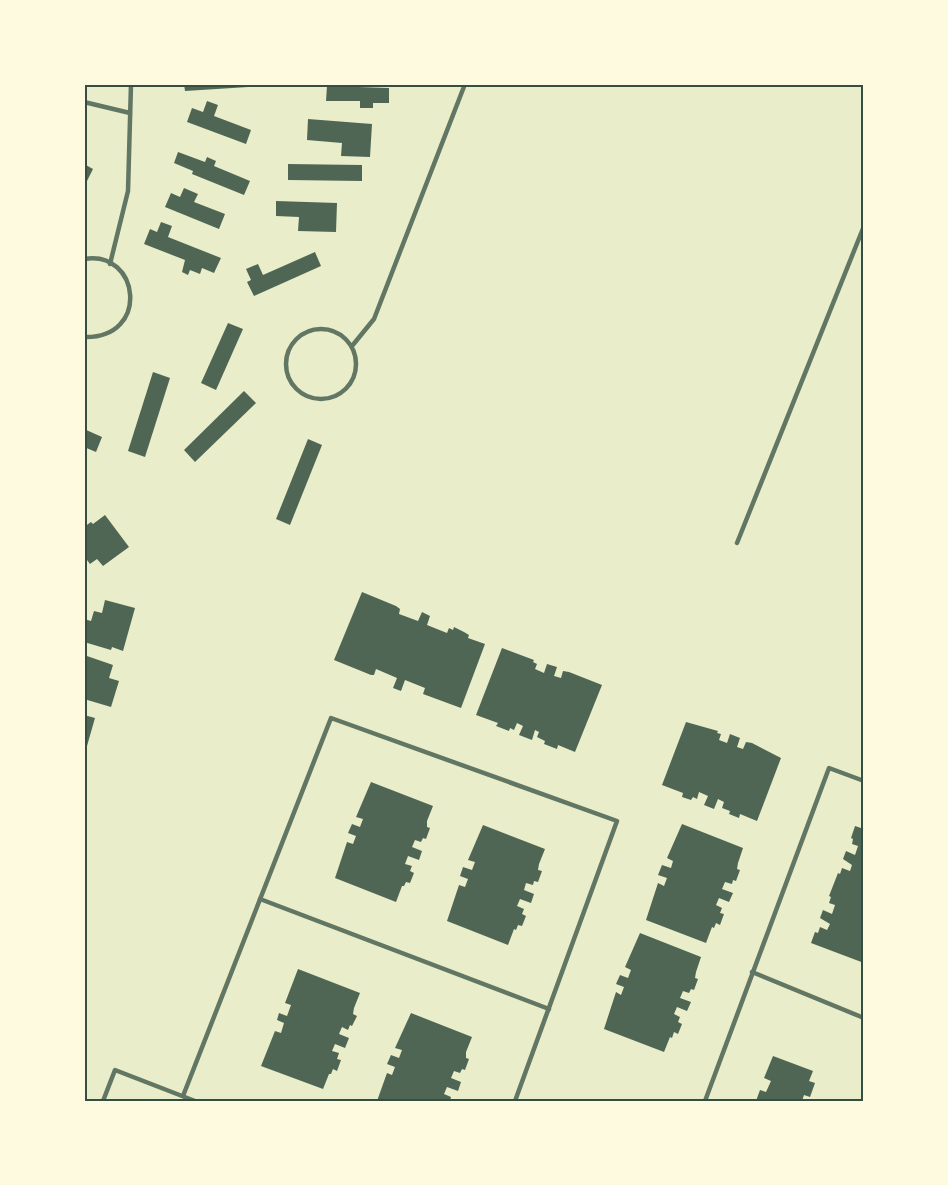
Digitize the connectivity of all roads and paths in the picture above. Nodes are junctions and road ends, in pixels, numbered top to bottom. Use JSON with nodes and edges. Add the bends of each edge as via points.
{"nodes":[{"id":1,"x":131,"y":84,"type":"edge"},
{"id":2,"x":465,"y":84,"type":"edge"},
{"id":3,"x":84,"y":102,"type":"edge"},
{"id":4,"x":130,"y":113,"type":"junction"},
{"id":5,"x":864,"y":226,"type":"edge"},
{"id":6,"x":84,"y":259,"type":"edge"},
{"id":7,"x":110,"y":264,"type":"junction"},
{"id":8,"x":84,"y":337,"type":"edge"},
{"id":9,"x":352,"y":346,"type":"junction"},
{"id":10,"x":737,"y":543,"type":"dead end"},
{"id":11,"x":864,"y":781,"type":"edge"},
{"id":12,"x":260,"y":899,"type":"junction"},
{"id":13,"x":752,"y":972,"type":"junction"},
{"id":14,"x":549,"y":1009,"type":"junction"},
{"id":15,"x":864,"y":1018,"type":"edge"},
{"id":16,"x":183,"y":1096,"type":"junction"},
{"id":17,"x":104,"y":1101,"type":"edge"},
{"id":18,"x":195,"y":1101,"type":"edge"},
{"id":19,"x":515,"y":1101,"type":"edge"},
{"id":20,"x":705,"y":1101,"type":"edge"}],
"edges":[{"from":1,"to":4,"type":"lane"},
{"from":2,"to":9,"type":"lane","via":[[374,319]]},
{"from":3,"to":4,"type":"lane"},
{"from":4,"to":7,"type":"lane","via":[[128,191]]},
{"from":5,"to":10,"type":"lane"},
{"from":6,"to":7,"type":"lane"},
{"from":7,"to":8,"type":"lane","via":[[124,275],[130,288],[128,314],[111,333]]},
{"from":9,"to":9,"type":"lane","via":[[334,330],[309,330],[292,343],[285,365],[288,376],[302,394],[324,399],[335,396],[353,381],[357,357]]},
{"from":11,"to":13,"type":"lane","via":[[829,768]]},
{"from":12,"to":14,"type":"lane"},
{"from":12,"to":14,"type":"lane","via":[[331,718],[617,821]]},
{"from":12,"to":16,"type":"lane"},
{"from":13,"to":15,"type":"lane"},
{"from":13,"to":20,"type":"lane"},
{"from":14,"to":19,"type":"lane"},
{"from":16,"to":17,"type":"lane","via":[[115,1070]]},
{"from":16,"to":18,"type":"lane"}]}
